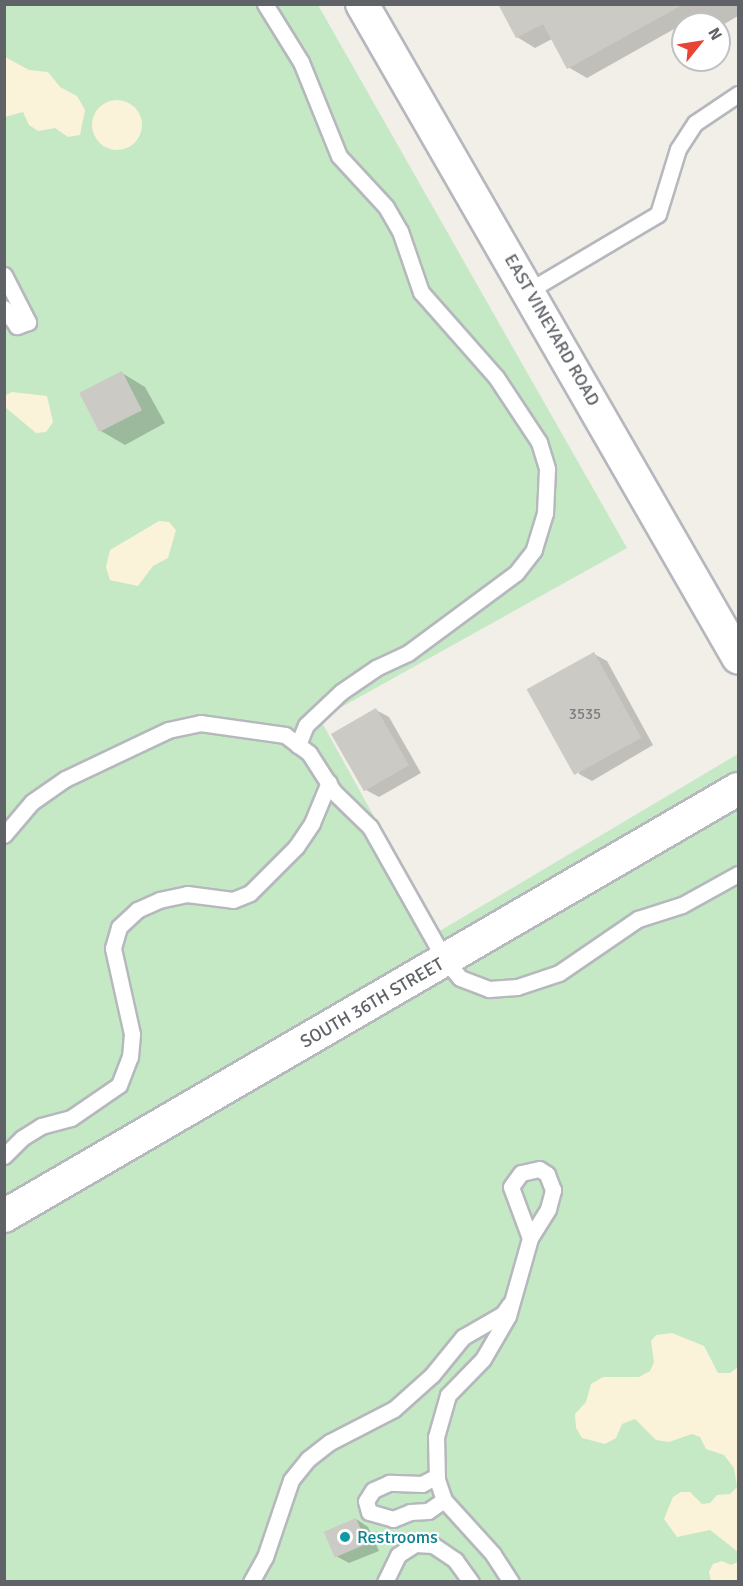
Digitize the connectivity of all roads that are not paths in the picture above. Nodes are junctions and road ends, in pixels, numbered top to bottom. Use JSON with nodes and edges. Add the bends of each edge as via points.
{"nodes":[{"id":1,"x":266,"y":4,"type":"edge"},
{"id":2,"x":362,"y":4,"type":"edge"},
{"id":3,"x":738,"y":94,"type":"edge"},
{"id":4,"x":4,"y":275,"type":"edge"},
{"id":5,"x":530,"y":290,"type":"junction"},
{"id":6,"x":4,"y":308,"type":"edge"},
{"id":7,"x":738,"y":657,"type":"edge"},
{"id":8,"x":298,"y":745,"type":"junction"},
{"id":9,"x":328,"y":782,"type":"junction"},
{"id":10,"x":738,"y":789,"type":"edge"},
{"id":11,"x":4,"y":835,"type":"edge"},
{"id":12,"x":738,"y":874,"type":"edge"},
{"id":13,"x":445,"y":960,"type":"junction"},
{"id":14,"x":4,"y":1156,"type":"edge"},
{"id":15,"x":4,"y":1216,"type":"edge"},
{"id":16,"x":530,"y":1238,"type":"dead end"},
{"id":17,"x":514,"y":1298,"type":"junction"},
{"id":18,"x":437,"y":1476,"type":"junction"},
{"id":19,"x":444,"y":1500,"type":"junction"},
{"id":20,"x":251,"y":1581,"type":"edge"},
{"id":21,"x":385,"y":1581,"type":"edge"},
{"id":22,"x":471,"y":1581,"type":"edge"},
{"id":23,"x":511,"y":1581,"type":"edge"}],
"edges":[{"from":1,"to":8,"type":"lane","via":[[301,62],[339,156],[386,207],[400,231],[421,292],[496,377],[539,442],[547,469],[545,513],[534,550],[516,573],[408,653],[376,668],[341,692],[306,725]]},
{"from":2,"to":5,"type":"street","name":"EAST VINEYARD ROAD"},
{"from":3,"to":5,"type":"lane","via":[[695,123],[672,164],[658,214]]},
{"from":4,"to":6,"type":"lane","via":[[28,322],[17,326]]},
{"from":5,"to":7,"type":"street","name":"EAST VINEYARD ROAD"},
{"from":8,"to":9,"type":"lane"},
{"from":8,"to":11,"type":"lane","via":[[285,735],[245,726],[200,723],[168,730],[65,779],[32,802]]},
{"from":9,"to":13,"type":"lane","via":[[370,827]]},
{"from":9,"to":14,"type":"lane","via":[[312,823],[296,847],[250,893],[232,900],[188,894],[159,900],[137,910],[120,927],[113,948],[132,1034],[130,1057],[119,1085],[71,1118],[41,1126]]},
{"from":10,"to":13,"type":"street","name":"SOUTH 36TH STREET"},
{"from":12,"to":13,"type":"lane","via":[[682,905],[638,919],[559,973],[517,987],[480,986],[460,978]]},
{"from":13,"to":15,"type":"street","name":"SOUTH 36TH STREET"},
{"from":16,"to":17,"type":"lane"},
{"from":17,"to":18,"type":"lane","via":[[497,1338],[448,1395],[436,1437]]},
{"from":17,"to":20,"type":"lane","via":[[503,1314],[463,1337],[432,1375],[394,1409],[330,1442],[308,1459],[291,1480],[266,1557]]},
{"from":18,"to":19,"type":"lane"},
{"from":18,"to":19,"type":"lane","via":[[422,1484],[389,1483],[373,1490],[366,1501],[369,1512],[393,1519],[410,1512],[428,1511]]},
{"from":19,"to":23,"type":"lane","via":[[493,1554]]},
{"from":21,"to":22,"type":"lane","via":[[398,1555],[415,1544],[433,1545],[455,1560]]}]}
